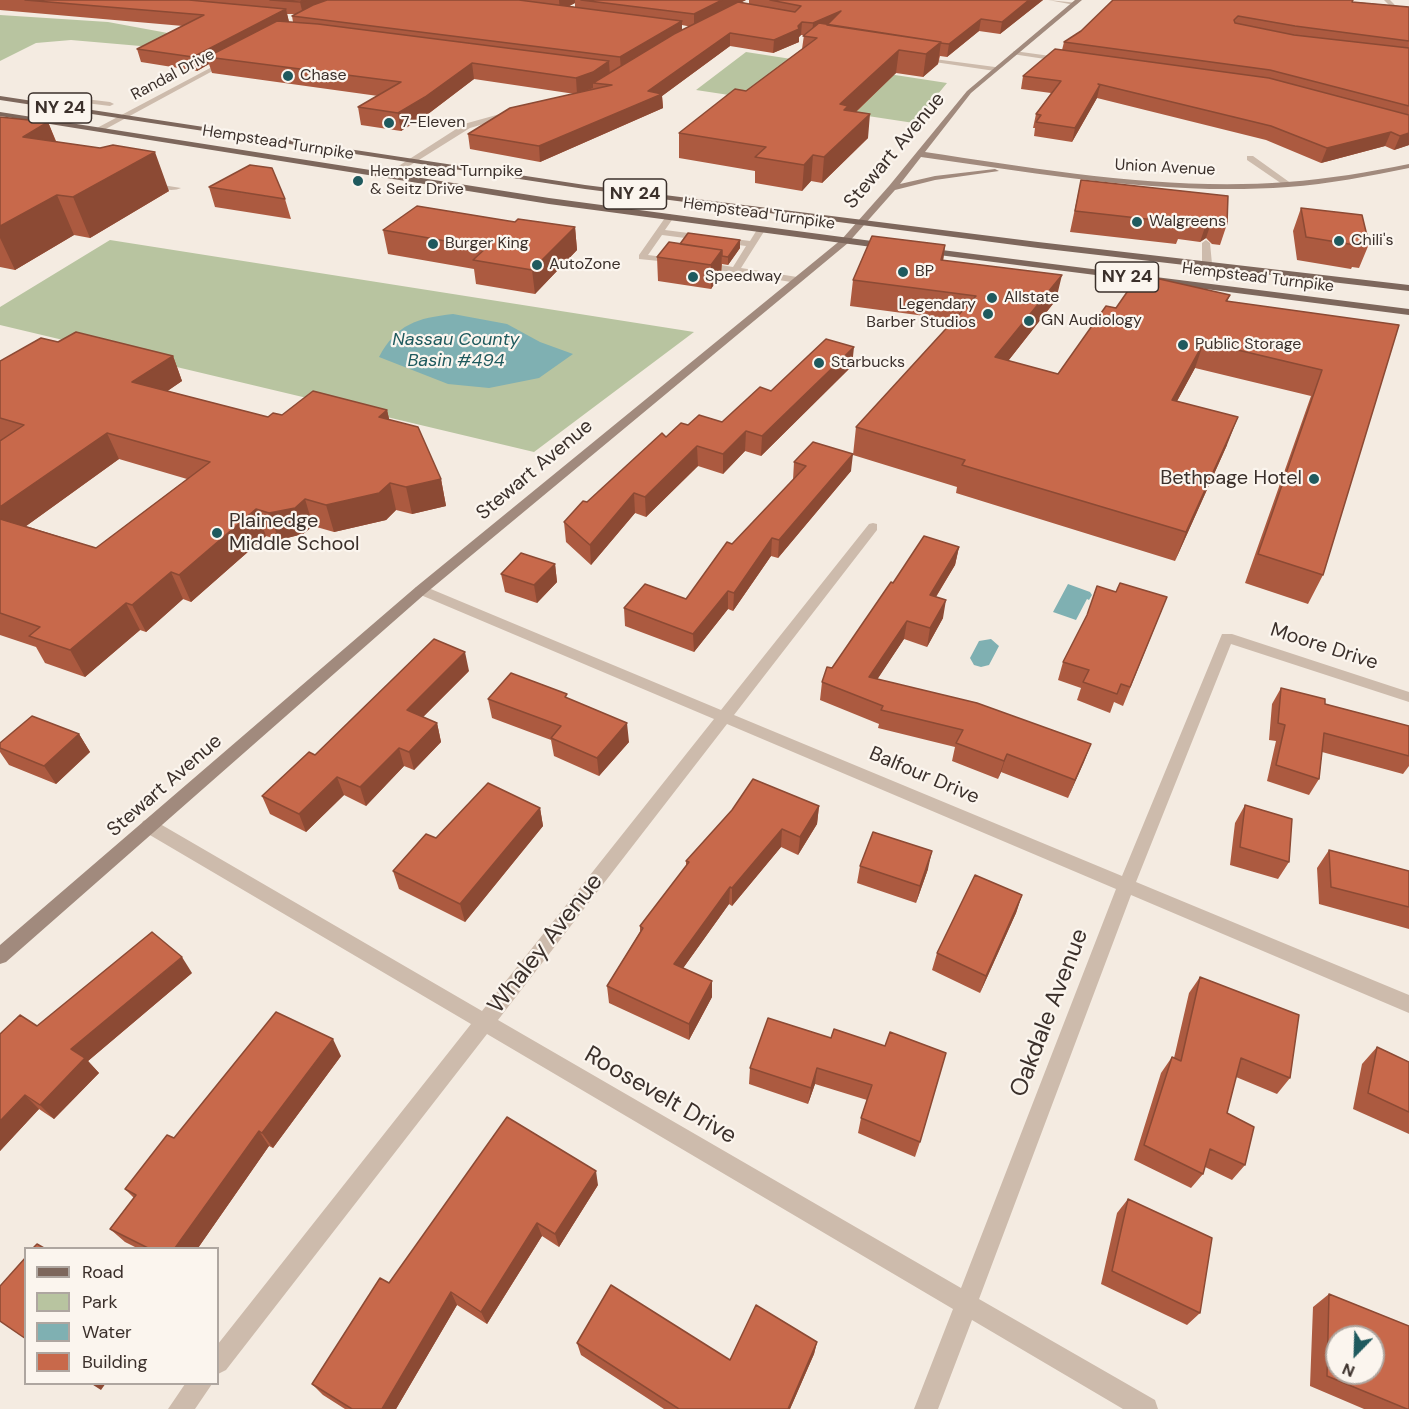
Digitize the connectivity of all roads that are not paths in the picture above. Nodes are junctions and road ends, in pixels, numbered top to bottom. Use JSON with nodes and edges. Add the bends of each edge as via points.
{"nodes":[{"id":1,"x":1051,"y":0,"type":"edge"},
{"id":2,"x":1388,"y":0,"type":"edge"},
{"id":3,"x":1077,"y":2,"type":"edge"},
{"id":4,"x":1409,"y":10,"type":"edge"},
{"id":5,"x":1014,"y":53,"type":"junction"},
{"id":6,"x":235,"y":56,"type":"edge"},
{"id":7,"x":911,"y":56,"type":"edge"},
{"id":8,"x":1074,"y":61,"type":"edge"},
{"id":9,"x":995,"y":69,"type":"junction"},
{"id":10,"x":0,"y":98,"type":"edge"},
{"id":11,"x":110,"y":104,"type":"dead end"},
{"id":12,"x":64,"y":109,"type":"junction"},
{"id":13,"x":527,"y":110,"type":"edge"},
{"id":14,"x":0,"y":114,"type":"edge"},
{"id":15,"x":121,"y":118,"type":"junction"},
{"id":16,"x":99,"y":129,"type":"junction"},
{"id":17,"x":919,"y":154,"type":"junction"},
{"id":18,"x":1250,"y":158,"type":"dead end"},
{"id":19,"x":411,"y":161,"type":"junction"},
{"id":20,"x":1409,"y":166,"type":"edge"},
{"id":21,"x":1022,"y":168,"type":"junction"},
{"id":22,"x":387,"y":176,"type":"junction"},
{"id":23,"x":153,"y":184,"type":"dead end"},
{"id":24,"x":1288,"y":184,"type":"junction"},
{"id":25,"x":177,"y":188,"type":"dead end"},
{"id":26,"x":892,"y":188,"type":"junction"},
{"id":27,"x":670,"y":217,"type":"junction"},
{"id":28,"x":861,"y":223,"type":"junction"},
{"id":29,"x":761,"y":230,"type":"junction"},
{"id":30,"x":660,"y":232,"type":"junction"},
{"id":31,"x":844,"y":241,"type":"junction"},
{"id":32,"x":1206,"y":243,"type":"edge"},
{"id":33,"x":753,"y":244,"type":"junction"},
{"id":34,"x":685,"y":252,"type":"edge"},
{"id":35,"x":712,"y":256,"type":"edge"},
{"id":36,"x":692,"y":264,"type":"junction"},
{"id":37,"x":1207,"y":264,"type":"junction"},
{"id":38,"x":736,"y":269,"type":"junction"},
{"id":39,"x":797,"y":279,"type":"junction"},
{"id":40,"x":1409,"y":288,"type":"edge"},
{"id":41,"x":1409,"y":312,"type":"edge"},
{"id":42,"x":873,"y":527,"type":"dead end"},
{"id":43,"x":421,"y":590,"type":"junction"},
{"id":44,"x":1227,"y":637,"type":"joint"},
{"id":45,"x":1409,"y":697,"type":"edge"},
{"id":46,"x":725,"y":716,"type":"junction"},
{"id":47,"x":148,"y":826,"type":"junction"},
{"id":48,"x":1127,"y":884,"type":"junction"},
{"id":49,"x":0,"y":956,"type":"edge"},
{"id":50,"x":1409,"y":1004,"type":"edge"},
{"id":51,"x":484,"y":1023,"type":"junction"},
{"id":52,"x":966,"y":1304,"type":"junction"},
{"id":53,"x":219,"y":1361,"type":"edge"},
{"id":54,"x":199,"y":1385,"type":"edge"},
{"id":55,"x":180,"y":1409,"type":"edge"},
{"id":56,"x":926,"y":1409,"type":"edge"},
{"id":57,"x":1146,"y":1409,"type":"edge"}],
"edges":[{"from":1,"to":3,"type":"street"},
{"from":2,"to":4,"type":"street"},
{"from":3,"to":5,"type":"main road","name":"Stewart Avenue"},
{"from":5,"to":8,"type":"street"},
{"from":5,"to":9,"type":"main road","name":"Stewart Avenue"},
{"from":6,"to":15,"type":"street","name":"Randal Drive"},
{"from":7,"to":9,"type":"street"},
{"from":9,"to":17,"type":"main road","name":"Stewart Avenue","via":[[969,92]]},
{"from":10,"to":12,"type":"main road","name":"Hempstead Turnpike","number":"NY 24"},
{"from":11,"to":12,"type":"street","via":[[85,101]]},
{"from":12,"to":15,"type":"main road","name":"Hempstead Turnpike","number":"NY 24"},
{"from":13,"to":19,"type":"street","via":[[467,126]]},
{"from":14,"to":16,"type":"main road","name":"Hempstead Turnpike","number":"NY 24"},
{"from":15,"to":16,"type":"street","name":"Randal Drive"},
{"from":15,"to":19,"type":"main road","name":"Hempstead Turnpike","number":"NY 24"},
{"from":16,"to":22,"type":"main road","name":"Hempstead Turnpike","number":"NY 24"},
{"from":17,"to":21,"type":"main road","name":"Union Avenue"},
{"from":17,"to":26,"type":"main road","name":"Stewart Avenue"},
{"from":18,"to":24,"type":"street"},
{"from":19,"to":22,"type":"street"},
{"from":19,"to":28,"type":"main road","name":"Hempstead Turnpike","number":"NY 24"},
{"from":20,"to":24,"type":"main road","name":"Union Avenue","via":[[1347,179]]},
{"from":21,"to":24,"type":"main road","name":"Union Avenue","via":[[1204,190]]},
{"from":21,"to":26,"type":"main road","via":[[968,173]]},
{"from":22,"to":27,"type":"main road","name":"Hempstead Turnpike","number":"NY 24"},
{"from":23,"to":25,"type":"street"},
{"from":26,"to":28,"type":"main road","name":"Stewart Avenue"},
{"from":27,"to":29,"type":"main road","name":"Hempstead Turnpike","number":"NY 24"},
{"from":27,"to":30,"type":"street"},
{"from":28,"to":31,"type":"main road","name":"Stewart Avenue"},
{"from":28,"to":37,"type":"main road","name":"Hempstead Turnpike","number":"NY 24"},
{"from":29,"to":31,"type":"main road","name":"Hempstead Turnpike","number":"NY 24"},
{"from":29,"to":33,"type":"street"},
{"from":30,"to":33,"type":"street","via":[[721,243]]},
{"from":30,"to":36,"type":"street","via":[[642,257]]},
{"from":31,"to":39,"type":"main road","name":"Stewart Avenue"},
{"from":31,"to":41,"type":"main road","name":"Hempstead Turnpike","number":"NY 24","via":[[1061,274]]},
{"from":32,"to":37,"type":"street"},
{"from":33,"to":38,"type":"street"},
{"from":34,"to":36,"type":"street"},
{"from":35,"to":36,"type":"street"},
{"from":36,"to":38,"type":"street"},
{"from":37,"to":40,"type":"main road","name":"Hempstead Turnpike","number":"NY 24"},
{"from":38,"to":39,"type":"street"},
{"from":39,"to":43,"type":"main road","name":"Stewart Avenue"},
{"from":42,"to":46,"type":"street","name":"Whaley Avenue"},
{"from":43,"to":46,"type":"street","name":"Balfour Drive"},
{"from":43,"to":47,"type":"main road","name":"Stewart Avenue"},
{"from":44,"to":45,"type":"street","name":"Moore Drive"},
{"from":44,"to":48,"type":"street","name":"Oakdale Avenue"},
{"from":46,"to":48,"type":"street","name":"Balfour Drive"},
{"from":46,"to":51,"type":"street","name":"Whaley Avenue"},
{"from":47,"to":49,"type":"main road","name":"Stewart Avenue"},
{"from":47,"to":51,"type":"street","name":"Roosevelt Drive"},
{"from":48,"to":50,"type":"street","name":"Balfour Drive"},
{"from":48,"to":52,"type":"street","name":"Oakdale Avenue"},
{"from":51,"to":52,"type":"street","name":"Roosevelt Drive"},
{"from":51,"to":53,"type":"street","name":"Whaley Avenue"},
{"from":52,"to":56,"type":"street","name":"Oakdale Avenue"},
{"from":52,"to":57,"type":"street","name":"Roosevelt Drive"},
{"from":54,"to":55,"type":"street"}]}
